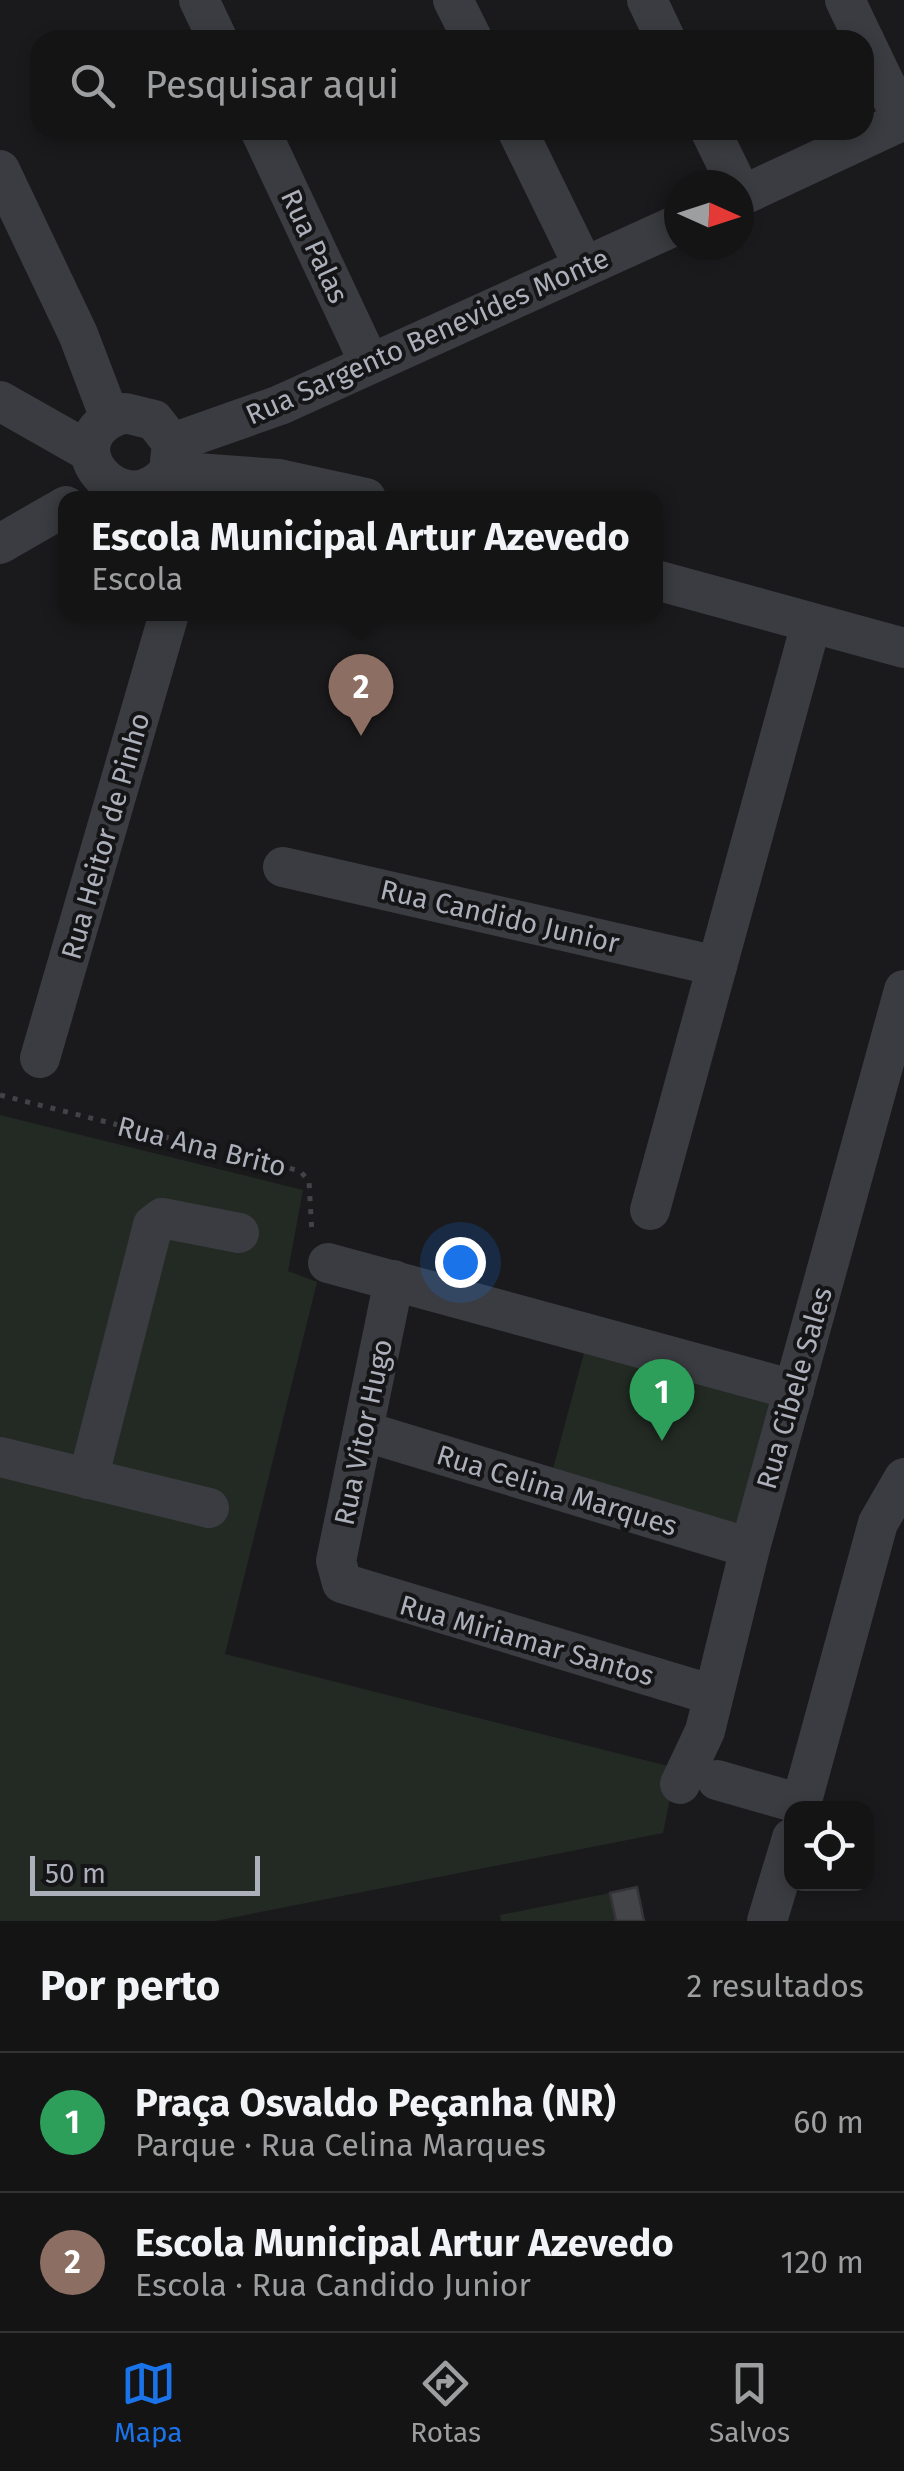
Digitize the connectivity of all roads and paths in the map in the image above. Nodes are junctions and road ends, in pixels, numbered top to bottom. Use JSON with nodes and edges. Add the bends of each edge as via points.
{"nodes":[{"id":1,"x":200,"y":0,"type":"edge"},
{"id":2,"x":453,"y":0,"type":"edge"},
{"id":3,"x":647,"y":0,"type":"edge"},
{"id":4,"x":844,"y":0,"type":"edge"},
{"id":5,"x":214,"y":30,"type":"edge"},
{"id":6,"x":468,"y":30,"type":"edge"},
{"id":7,"x":661,"y":30,"type":"edge"},
{"id":8,"x":859,"y":30,"type":"edge"},
{"id":9,"x":874,"y":61,"type":"edge"},
{"id":10,"x":903,"y":121,"type":"edge"},
{"id":11,"x":874,"y":133,"type":"edge"},
{"id":12,"x":265,"y":140,"type":"edge"},
{"id":13,"x":522,"y":140,"type":"edge"},
{"id":14,"x":715,"y":140,"type":"edge"},
{"id":15,"x":858,"y":140,"type":"edge"},
{"id":16,"x":0,"y":170,"type":"edge"},
{"id":17,"x":729,"y":170,"type":"edge"},
{"id":18,"x":754,"y":185,"type":"edge"},
{"id":19,"x":664,"y":231,"type":"edge"},
{"id":20,"x":584,"y":267,"type":"junction"},
{"id":21,"x":369,"y":362,"type":"junction"},
{"id":22,"x":0,"y":401,"type":"edge"},
{"id":23,"x":110,"y":418,"type":"junction"},
{"id":24,"x":190,"y":463,"type":"edge"},
{"id":25,"x":92,"y":478,"type":"edge"},
{"id":26,"x":334,"y":491,"type":"edge"},
{"id":27,"x":58,"y":511,"type":"edge"},
{"id":28,"x":0,"y":544,"type":"edge"},
{"id":29,"x":663,"y":582,"type":"edge"},
{"id":30,"x":167,"y":621,"type":"edge"},
{"id":31,"x":812,"y":624,"type":"junction"},
{"id":32,"x":904,"y":648,"type":"edge"},
{"id":33,"x":284,"y":866,"type":"dead end"},
{"id":34,"x":717,"y":966,"type":"junction"},
{"id":35,"x":904,"y":990,"type":"edge"},
{"id":36,"x":40,"y":1058,"type":"dead end"},
{"id":37,"x":0,"y":1095,"type":"edge"},
{"id":38,"x":650,"y":1210,"type":"dead end"},
{"id":39,"x":239,"y":1233,"type":"dead end"},
{"id":40,"x":328,"y":1262,"type":"joint"},
{"id":41,"x":394,"y":1280,"type":"junction"},
{"id":42,"x":794,"y":1390,"type":"junction"},
{"id":43,"x":363,"y":1432,"type":"junction"},
{"id":44,"x":0,"y":1457,"type":"edge"},
{"id":45,"x":904,"y":1478,"type":"edge"},
{"id":46,"x":88,"y":1479,"type":"junction"},
{"id":47,"x":209,"y":1508,"type":"dead end"},
{"id":48,"x":750,"y":1548,"type":"junction"},
{"id":49,"x":342,"y":1583,"type":"joint"},
{"id":50,"x":714,"y":1695,"type":"junction"},
{"id":51,"x":802,"y":1801,"type":"edge"},
{"id":52,"x":784,"y":1812,"type":"edge"},
{"id":53,"x":784,"y":1864,"type":"edge"},
{"id":54,"x":767,"y":1921,"type":"edge"}],
"edges":[{"from":1,"to":5,"type":"street"},
{"from":2,"to":6,"type":"street"},
{"from":3,"to":7,"type":"street"},
{"from":4,"to":8,"type":"street"},
{"from":9,"to":10,"type":"street"},
{"from":10,"to":11,"type":"street"},
{"from":12,"to":21,"type":"street","name":"Rua Palas"},
{"from":13,"to":20,"type":"street"},
{"from":14,"to":17,"type":"street"},
{"from":15,"to":18,"type":"street"},
{"from":16,"to":23,"type":"street"},
{"from":19,"to":20,"type":"street","name":"Rua Sargento Benevides Monte"},
{"from":20,"to":21,"type":"street","name":"Rua Sargento Benevides Monte"},
{"from":21,"to":24,"type":"street","name":"Rua Sargento Benevides Monte","via":[[280,405]]},
{"from":22,"to":25,"type":"street"},
{"from":23,"to":24,"type":"street","via":[[140,414],[154,420]]},
{"from":23,"to":25,"type":"street","via":[[90,439]]},
{"from":24,"to":25,"type":"street","via":[[134,491]]},
{"from":24,"to":26,"type":"street"},
{"from":27,"to":28,"type":"street"},
{"from":29,"to":31,"type":"street"},
{"from":30,"to":36,"type":"street","name":"Rua Heitor de Pinho"},
{"from":31,"to":32,"type":"street"},
{"from":31,"to":34,"type":"street"},
{"from":33,"to":34,"type":"street","name":"Rua Candido Junior"},
{"from":34,"to":38,"type":"street"},
{"from":35,"to":42,"type":"street","name":"Rua Cibele Sales"},
{"from":37,"to":40,"type":"path","name":"Rua Ana Brito","via":[[300,1171],[310,1180],[312,1246]]},
{"from":39,"to":46,"type":"street","via":[[162,1218],[153,1224]]},
{"from":40,"to":41,"type":"street"},
{"from":41,"to":42,"type":"street"},
{"from":41,"to":43,"type":"street","name":"Rua Vitor Hugo"},
{"from":42,"to":48,"type":"street","name":"Rua Cibele Sales"},
{"from":43,"to":48,"type":"street","name":"Rua Celina Marques"},
{"from":43,"to":49,"type":"street","name":"Rua Vitor Hugo","via":[[336,1562]]},
{"from":44,"to":46,"type":"street"},
{"from":45,"to":51,"type":"street","via":[[878,1523]]},
{"from":46,"to":47,"type":"street"},
{"from":48,"to":50,"type":"street","name":"Rua Cibele Sales"},
{"from":49,"to":50,"type":"street","name":"Rua Miriamar Santos"},
{"from":50,"to":52,"type":"street","name":"Rua Cibele Sales","via":[[698,1782]]},
{"from":53,"to":54,"type":"street"}]}
